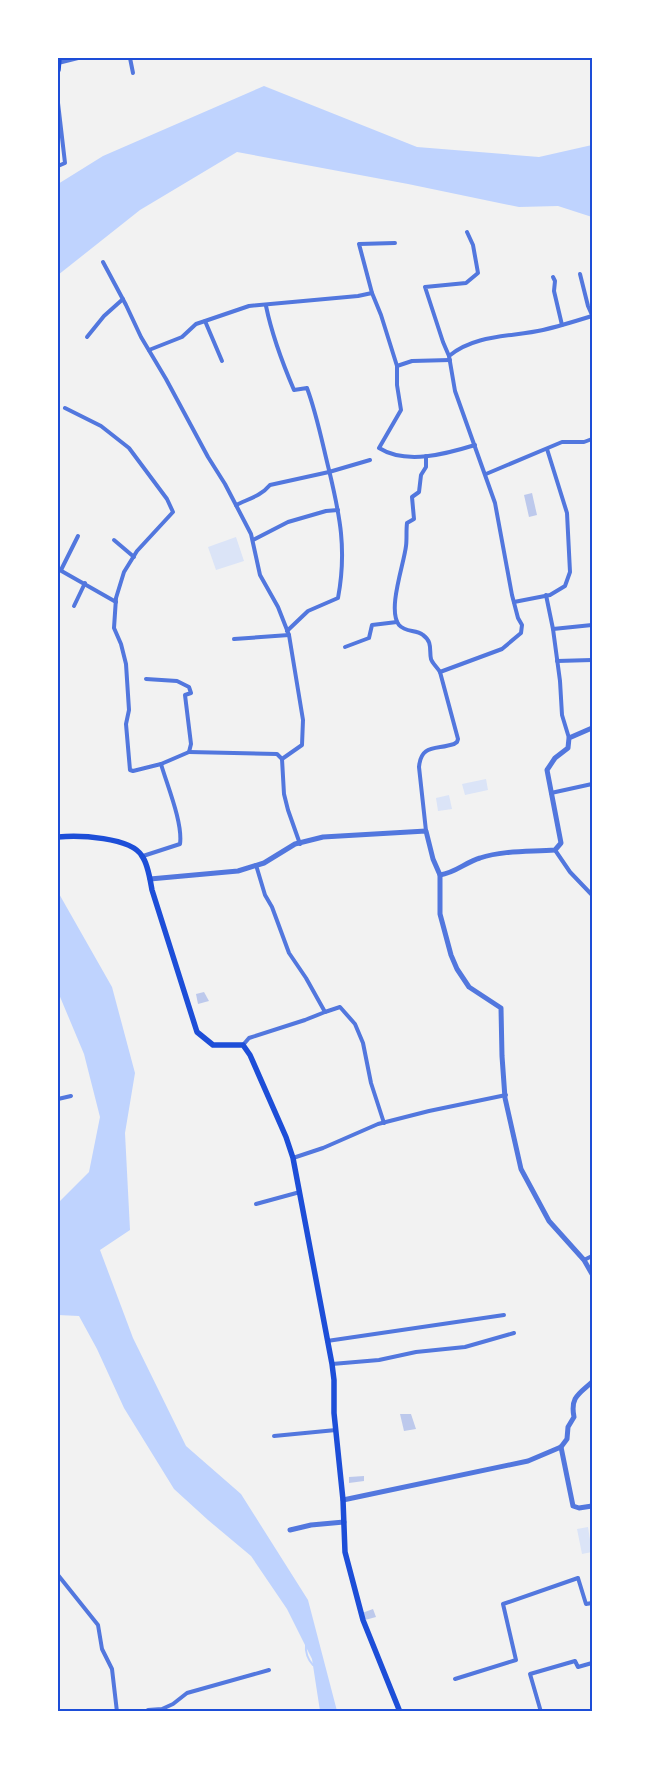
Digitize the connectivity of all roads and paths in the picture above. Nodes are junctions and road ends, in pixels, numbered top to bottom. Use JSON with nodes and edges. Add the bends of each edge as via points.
{"nodes":[{"id":1,"x":78,"y":58,"type":"edge"},
{"id":2,"x":130,"y":58,"type":"edge"},
{"id":3,"x":59,"y":60,"type":"edge"},
{"id":4,"x":58,"y":70,"type":"edge"},
{"id":5,"x":133,"y":73,"type":"dead end"},
{"id":6,"x":58,"y":102,"type":"edge"},
{"id":7,"x":58,"y":166,"type":"edge"},
{"id":8,"x":467,"y":232,"type":"dead end"},
{"id":9,"x":395,"y":243,"type":"dead end"},
{"id":10,"x":102,"y":262,"type":"dead end"},
{"id":11,"x":580,"y":274,"type":"dead end"},
{"id":12,"x":554,"y":276,"type":"dead end"},
{"id":13,"x":372,"y":293,"type":"junction"},
{"id":14,"x":123,"y":299,"type":"junction"},
{"id":15,"x":266,"y":306,"type":"junction"},
{"id":16,"x":592,"y":316,"type":"edge"},
{"id":17,"x":205,"y":321,"type":"junction"},
{"id":18,"x":562,"y":325,"type":"junction"},
{"id":19,"x":88,"y":337,"type":"dead end"},
{"id":20,"x":149,"y":350,"type":"junction"},
{"id":21,"x":450,"y":358,"type":"junction"},
{"id":22,"x":222,"y":361,"type":"dead end"},
{"id":23,"x":396,"y":366,"type":"junction"},
{"id":24,"x":65,"y":408,"type":"dead end"},
{"id":25,"x":592,"y":439,"type":"edge"},
{"id":26,"x":475,"y":445,"type":"junction"},
{"id":27,"x":547,"y":449,"type":"junction"},
{"id":28,"x":426,"y":456,"type":"junction"},
{"id":29,"x":370,"y":460,"type":"dead end"},
{"id":30,"x":329,"y":472,"type":"junction"},
{"id":31,"x":486,"y":474,"type":"junction"},
{"id":32,"x":236,"y":505,"type":"junction"},
{"id":33,"x":338,"y":510,"type":"junction"},
{"id":34,"x":78,"y":536,"type":"dead end"},
{"id":35,"x":114,"y":540,"type":"dead end"},
{"id":36,"x":253,"y":540,"type":"junction"},
{"id":37,"x":134,"y":557,"type":"junction"},
{"id":38,"x":59,"y":570,"type":"edge"},
{"id":39,"x":85,"y":584,"type":"junction"},
{"id":40,"x":546,"y":595,"type":"junction"},
{"id":41,"x":116,"y":602,"type":"junction"},
{"id":42,"x":514,"y":602,"type":"junction"},
{"id":43,"x":74,"y":606,"type":"dead end"},
{"id":44,"x":397,"y":622,"type":"junction"},
{"id":45,"x":592,"y":625,"type":"edge"},
{"id":46,"x":553,"y":629,"type":"junction"},
{"id":47,"x":288,"y":633,"type":"junction"},
{"id":48,"x":234,"y":639,"type":"dead end"},
{"id":49,"x":344,"y":647,"type":"dead end"},
{"id":50,"x":592,"y":660,"type":"edge"},
{"id":51,"x":557,"y":661,"type":"junction"},
{"id":52,"x":440,"y":672,"type":"junction"},
{"id":53,"x":146,"y":678,"type":"dead end"},
{"id":54,"x":592,"y":728,"type":"edge"},
{"id":55,"x":569,"y":738,"type":"junction"},
{"id":56,"x":189,"y":752,"type":"junction"},
{"id":57,"x":282,"y":759,"type":"junction"},
{"id":58,"x":161,"y":764,"type":"junction"},
{"id":59,"x":592,"y":784,"type":"edge"},
{"id":60,"x":551,"y":793,"type":"junction"},
{"id":61,"x":426,"y":832,"type":"junction"},
{"id":62,"x":59,"y":837,"type":"edge"},
{"id":63,"x":300,"y":844,"type":"junction"},
{"id":64,"x":555,"y":850,"type":"junction"},
{"id":65,"x":143,"y":856,"type":"junction"},
{"id":66,"x":256,"y":865,"type":"junction"},
{"id":67,"x":440,"y":875,"type":"junction"},
{"id":68,"x":150,"y":879,"type":"junction"},
{"id":69,"x":592,"y":895,"type":"edge"},
{"id":70,"x":324,"y":1012,"type":"junction"},
{"id":71,"x":244,"y":1044,"type":"junction"},
{"id":72,"x":506,"y":1095,"type":"junction"},
{"id":73,"x":71,"y":1096,"type":"dead end"},
{"id":74,"x":58,"y":1099,"type":"edge"},
{"id":75,"x":384,"y":1123,"type":"junction"},
{"id":76,"x":293,"y":1158,"type":"junction"},
{"id":77,"x":300,"y":1192,"type":"junction"},
{"id":78,"x":256,"y":1204,"type":"dead end"},
{"id":79,"x":592,"y":1256,"type":"edge"},
{"id":80,"x":584,"y":1260,"type":"junction"},
{"id":81,"x":592,"y":1274,"type":"edge"},
{"id":82,"x":504,"y":1315,"type":"dead end"},
{"id":83,"x":514,"y":1333,"type":"dead end"},
{"id":84,"x":328,"y":1341,"type":"junction"},
{"id":85,"x":332,"y":1364,"type":"junction"},
{"id":86,"x":592,"y":1382,"type":"edge"},
{"id":87,"x":336,"y":1430,"type":"junction"},
{"id":88,"x":274,"y":1436,"type":"dead end"},
{"id":89,"x":561,"y":1447,"type":"junction"},
{"id":90,"x":344,"y":1500,"type":"junction"},
{"id":91,"x":592,"y":1506,"type":"edge"},
{"id":92,"x":344,"y":1522,"type":"junction"},
{"id":93,"x":290,"y":1530,"type":"dead end"},
{"id":94,"x":58,"y":1576,"type":"edge"},
{"id":95,"x":592,"y":1603,"type":"edge"},
{"id":96,"x":592,"y":1663,"type":"edge"},
{"id":97,"x":268,"y":1670,"type":"dead end"},
{"id":98,"x":455,"y":1679,"type":"dead end"},
{"id":99,"x":148,"y":1711,"type":"edge"},
{"id":100,"x":117,"y":1712,"type":"edge"},
{"id":101,"x":142,"y":1712,"type":"edge"},
{"id":102,"x":400,"y":1712,"type":"edge"},
{"id":103,"x":541,"y":1712,"type":"edge"}],
"edges":[{"from":1,"to":3,"type":"street"},
{"from":2,"to":5,"type":"street"},
{"from":3,"to":4,"type":"main road"},
{"from":6,"to":7,"type":"street","via":[[65,163]]},
{"from":8,"to":21,"type":"street","via":[[478,273],[466,283],[425,287]]},
{"from":9,"to":13,"type":"street","via":[[359,244]]},
{"from":10,"to":14,"type":"street"},
{"from":11,"to":16,"type":"street"},
{"from":12,"to":18,"type":"street"},
{"from":13,"to":15,"type":"street"},
{"from":13,"to":23,"type":"street"},
{"from":14,"to":19,"type":"street"},
{"from":14,"to":20,"type":"street"},
{"from":15,"to":17,"type":"street","via":[[249,306]]},
{"from":15,"to":30,"type":"street","via":[[274,343],[294,390],[307,388]]},
{"from":16,"to":18,"type":"street"},
{"from":17,"to":20,"type":"street","via":[[196,324],[182,337]]},
{"from":17,"to":22,"type":"street"},
{"from":18,"to":21,"type":"street","via":[[480,340],[465,346]]},
{"from":20,"to":32,"type":"street"},
{"from":21,"to":23,"type":"street","via":[[412,361]]},
{"from":21,"to":26,"type":"street","via":[[455,391]]},
{"from":23,"to":28,"type":"street","via":[[401,410],[378,448],[388,454]]},
{"from":24,"to":37,"type":"street","via":[[101,426],[129,448],[167,499],[173,512]]},
{"from":25,"to":27,"type":"street","via":[[562,442]]},
{"from":26,"to":28,"type":"street"},
{"from":26,"to":31,"type":"street"},
{"from":27,"to":31,"type":"street"},
{"from":27,"to":40,"type":"street","via":[[567,513],[570,572],[565,586]]},
{"from":28,"to":44,"type":"street","via":[[419,492],[412,497],[414,519],[407,523],[396,596]]},
{"from":29,"to":30,"type":"street"},
{"from":30,"to":32,"type":"street","via":[[270,485],[255,497]]},
{"from":30,"to":33,"type":"street"},
{"from":31,"to":42,"type":"street","via":[[495,503]]},
{"from":32,"to":36,"type":"street"},
{"from":33,"to":36,"type":"street","via":[[288,522]]},
{"from":33,"to":47,"type":"street","via":[[344,558],[338,598],[308,611]]},
{"from":34,"to":38,"type":"street"},
{"from":35,"to":37,"type":"street"},
{"from":36,"to":47,"type":"street","via":[[260,575]]},
{"from":37,"to":41,"type":"street","via":[[124,572]]},
{"from":38,"to":39,"type":"street"},
{"from":39,"to":41,"type":"street"},
{"from":39,"to":43,"type":"street"},
{"from":40,"to":42,"type":"street"},
{"from":40,"to":46,"type":"street"},
{"from":41,"to":58,"type":"street","via":[[114,628],[126,664],[130,770]]},
{"from":42,"to":52,"type":"street","via":[[522,625],[521,633],[514,640],[502,649]]},
{"from":44,"to":49,"type":"street","via":[[372,625],[369,638]]},
{"from":44,"to":52,"type":"street","via":[[400,627],[423,634],[428,640],[431,660]]},
{"from":45,"to":46,"type":"street"},
{"from":46,"to":51,"type":"street"},
{"from":47,"to":48,"type":"street"},
{"from":47,"to":57,"type":"street","via":[[304,734],[302,744]]},
{"from":50,"to":51,"type":"street"},
{"from":51,"to":55,"type":"street","via":[[562,715]]},
{"from":52,"to":61,"type":"street","via":[[458,742],[426,750],[420,757]]},
{"from":53,"to":56,"type":"street","via":[[177,681],[189,687],[191,693],[185,695],[191,744]]},
{"from":54,"to":55,"type":"street"},
{"from":55,"to":60,"type":"street","via":[[568,748],[547,770]]},
{"from":56,"to":57,"type":"street","via":[[277,754]]},
{"from":56,"to":58,"type":"street"},
{"from":57,"to":63,"type":"street","via":[[284,794]]},
{"from":58,"to":65,"type":"street","via":[[181,837],[180,844]]},
{"from":59,"to":60,"type":"street"},
{"from":60,"to":64,"type":"street","via":[[561,843]]},
{"from":61,"to":63,"type":"street","via":[[332,836]]},
{"from":61,"to":67,"type":"street"},
{"from":62,"to":65,"type":"main road","via":[[114,840],[132,845]]},
{"from":63,"to":66,"type":"street"},
{"from":64,"to":67,"type":"street","via":[[479,858]]},
{"from":64,"to":69,"type":"street"},
{"from":65,"to":68,"type":"main road"},
{"from":66,"to":68,"type":"street","via":[[238,871]]},
{"from":66,"to":70,"type":"street","via":[[289,953]]},
{"from":67,"to":72,"type":"street","via":[[440,914],[457,970],[469,987],[501,1008]]},
{"from":68,"to":71,"type":"main road","via":[[197,1032],[213,1045]]},
{"from":70,"to":71,"type":"street","via":[[249,1038]]},
{"from":70,"to":75,"type":"street","via":[[340,1006],[355,1024]]},
{"from":71,"to":76,"type":"main road"},
{"from":72,"to":75,"type":"street"},
{"from":72,"to":80,"type":"street","via":[[521,1169],[549,1220]]},
{"from":73,"to":74,"type":"street"},
{"from":75,"to":76,"type":"street"},
{"from":76,"to":77,"type":"main road"},
{"from":77,"to":78,"type":"street"},
{"from":77,"to":84,"type":"main road"},
{"from":79,"to":80,"type":"street"},
{"from":80,"to":81,"type":"street"},
{"from":82,"to":84,"type":"street"},
{"from":83,"to":85,"type":"street","via":[[465,1347]]},
{"from":84,"to":85,"type":"main road"},
{"from":85,"to":87,"type":"main road"},
{"from":86,"to":89,"type":"street","via":[[575,1398],[572,1406],[574,1417]]},
{"from":87,"to":88,"type":"street"},
{"from":87,"to":90,"type":"main road"},
{"from":89,"to":90,"type":"street","via":[[524,1463]]},
{"from":89,"to":91,"type":"street","via":[[573,1506]]},
{"from":90,"to":92,"type":"main road"},
{"from":92,"to":93,"type":"street"},
{"from":92,"to":102,"type":"main road","via":[[345,1552],[363,1620]]},
{"from":94,"to":100,"type":"street","via":[[98,1625],[102,1649],[112,1669]]},
{"from":95,"to":98,"type":"street","via":[[586,1604],[578,1578],[503,1604],[516,1660]]},
{"from":96,"to":103,"type":"street","via":[[578,1667],[575,1661],[530,1674]]},
{"from":97,"to":99,"type":"street","via":[[187,1694],[174,1704]]},
{"from":99,"to":101,"type":"street"}]}
